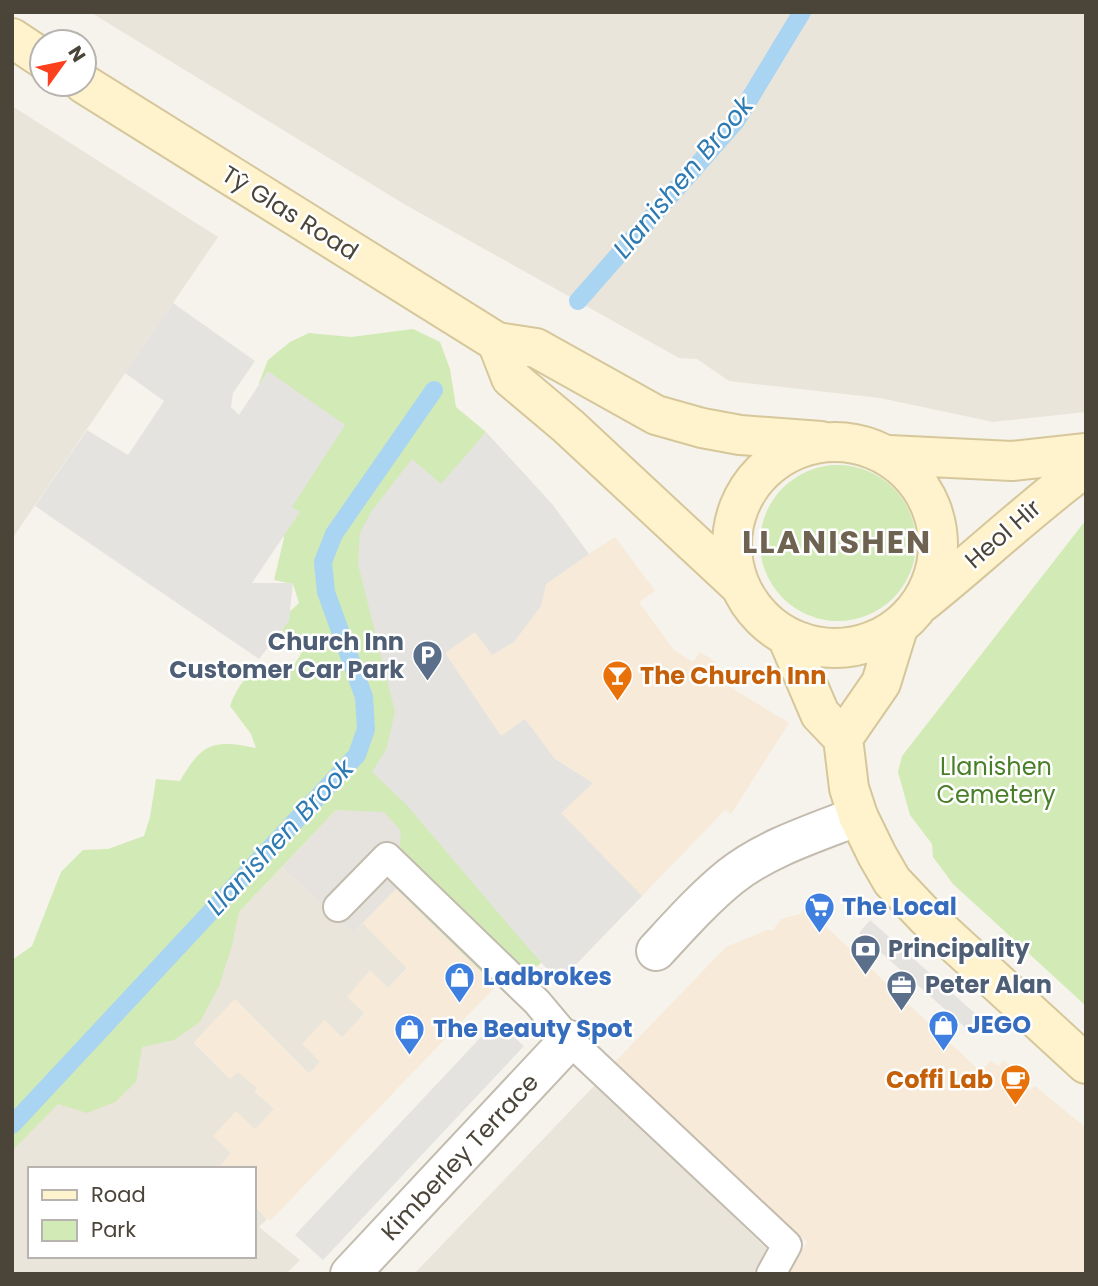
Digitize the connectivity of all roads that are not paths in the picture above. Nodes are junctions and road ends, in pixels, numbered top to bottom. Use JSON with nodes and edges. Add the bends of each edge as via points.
{"nodes":[{"id":1,"x":12,"y":38,"type":"edge"},
{"id":2,"x":28,"y":49,"type":"edge"},
{"id":3,"x":98,"y":93,"type":"edge"},
{"id":4,"x":496,"y":342,"type":"junction"},
{"id":5,"x":821,"y":441,"type":"junction"},
{"id":6,"x":1086,"y":453,"type":"edge"},
{"id":7,"x":889,"y":455,"type":"junction"},
{"id":8,"x":1086,"y":467,"type":"edge"},
{"id":9,"x":740,"y":586,"type":"junction"},
{"id":10,"x":910,"y":616,"type":"junction"},
{"id":11,"x":788,"y":639,"type":"junction"},
{"id":12,"x":843,"y":738,"type":"junction"},
{"id":13,"x":858,"y":816,"type":"junction"},
{"id":14,"x":338,"y":907,"type":"dead end"},
{"id":15,"x":656,"y":951,"type":"dead end"},
{"id":16,"x":569,"y":1040,"type":"junction"},
{"id":17,"x":1086,"y":1064,"type":"edge"},
{"id":18,"x":350,"y":1274,"type":"edge"},
{"id":19,"x":771,"y":1274,"type":"edge"}],
"edges":[{"from":1,"to":2,"type":"main road"},
{"from":3,"to":4,"type":"main road","name":"Tŷ Glas Road"},
{"from":4,"to":5,"type":"main road","name":"Tŷ Glas Road","via":[[536,348],[656,415],[740,435]]},
{"from":4,"to":9,"type":"main road","via":[[511,378]]},
{"from":5,"to":7,"type":"main road","via":[[854,442]]},
{"from":5,"to":9,"type":"main road","via":[[786,453],[757,475],[744,494],[732,528],[730,551]]},
{"from":6,"to":7,"type":"main road","name":"Heol Hir","via":[[1012,461]]},
{"from":7,"to":10,"type":"main road","via":[[927,497],[937,523],[936,570]]},
{"from":8,"to":10,"type":"main road","name":"Heol Hir"},
{"from":9,"to":11,"type":"main road","via":[[766,624]]},
{"from":10,"to":11,"type":"main road","via":[[866,645],[838,650]]},
{"from":10,"to":12,"type":"main road","via":[[881,683]]},
{"from":11,"to":12,"type":"main road","via":[[820,714]]},
{"from":12,"to":13,"type":"main road","via":[[849,788]]},
{"from":13,"to":15,"type":"street","via":[[755,860],[708,896]]},
{"from":13,"to":17,"type":"main road","via":[[892,881]]},
{"from":14,"to":16,"type":"lane","via":[[387,856],[537,1002]]},
{"from":16,"to":18,"type":"street","name":"Kimberley Terrace"},
{"from":16,"to":19,"type":"lane","via":[[787,1245]]}]}
